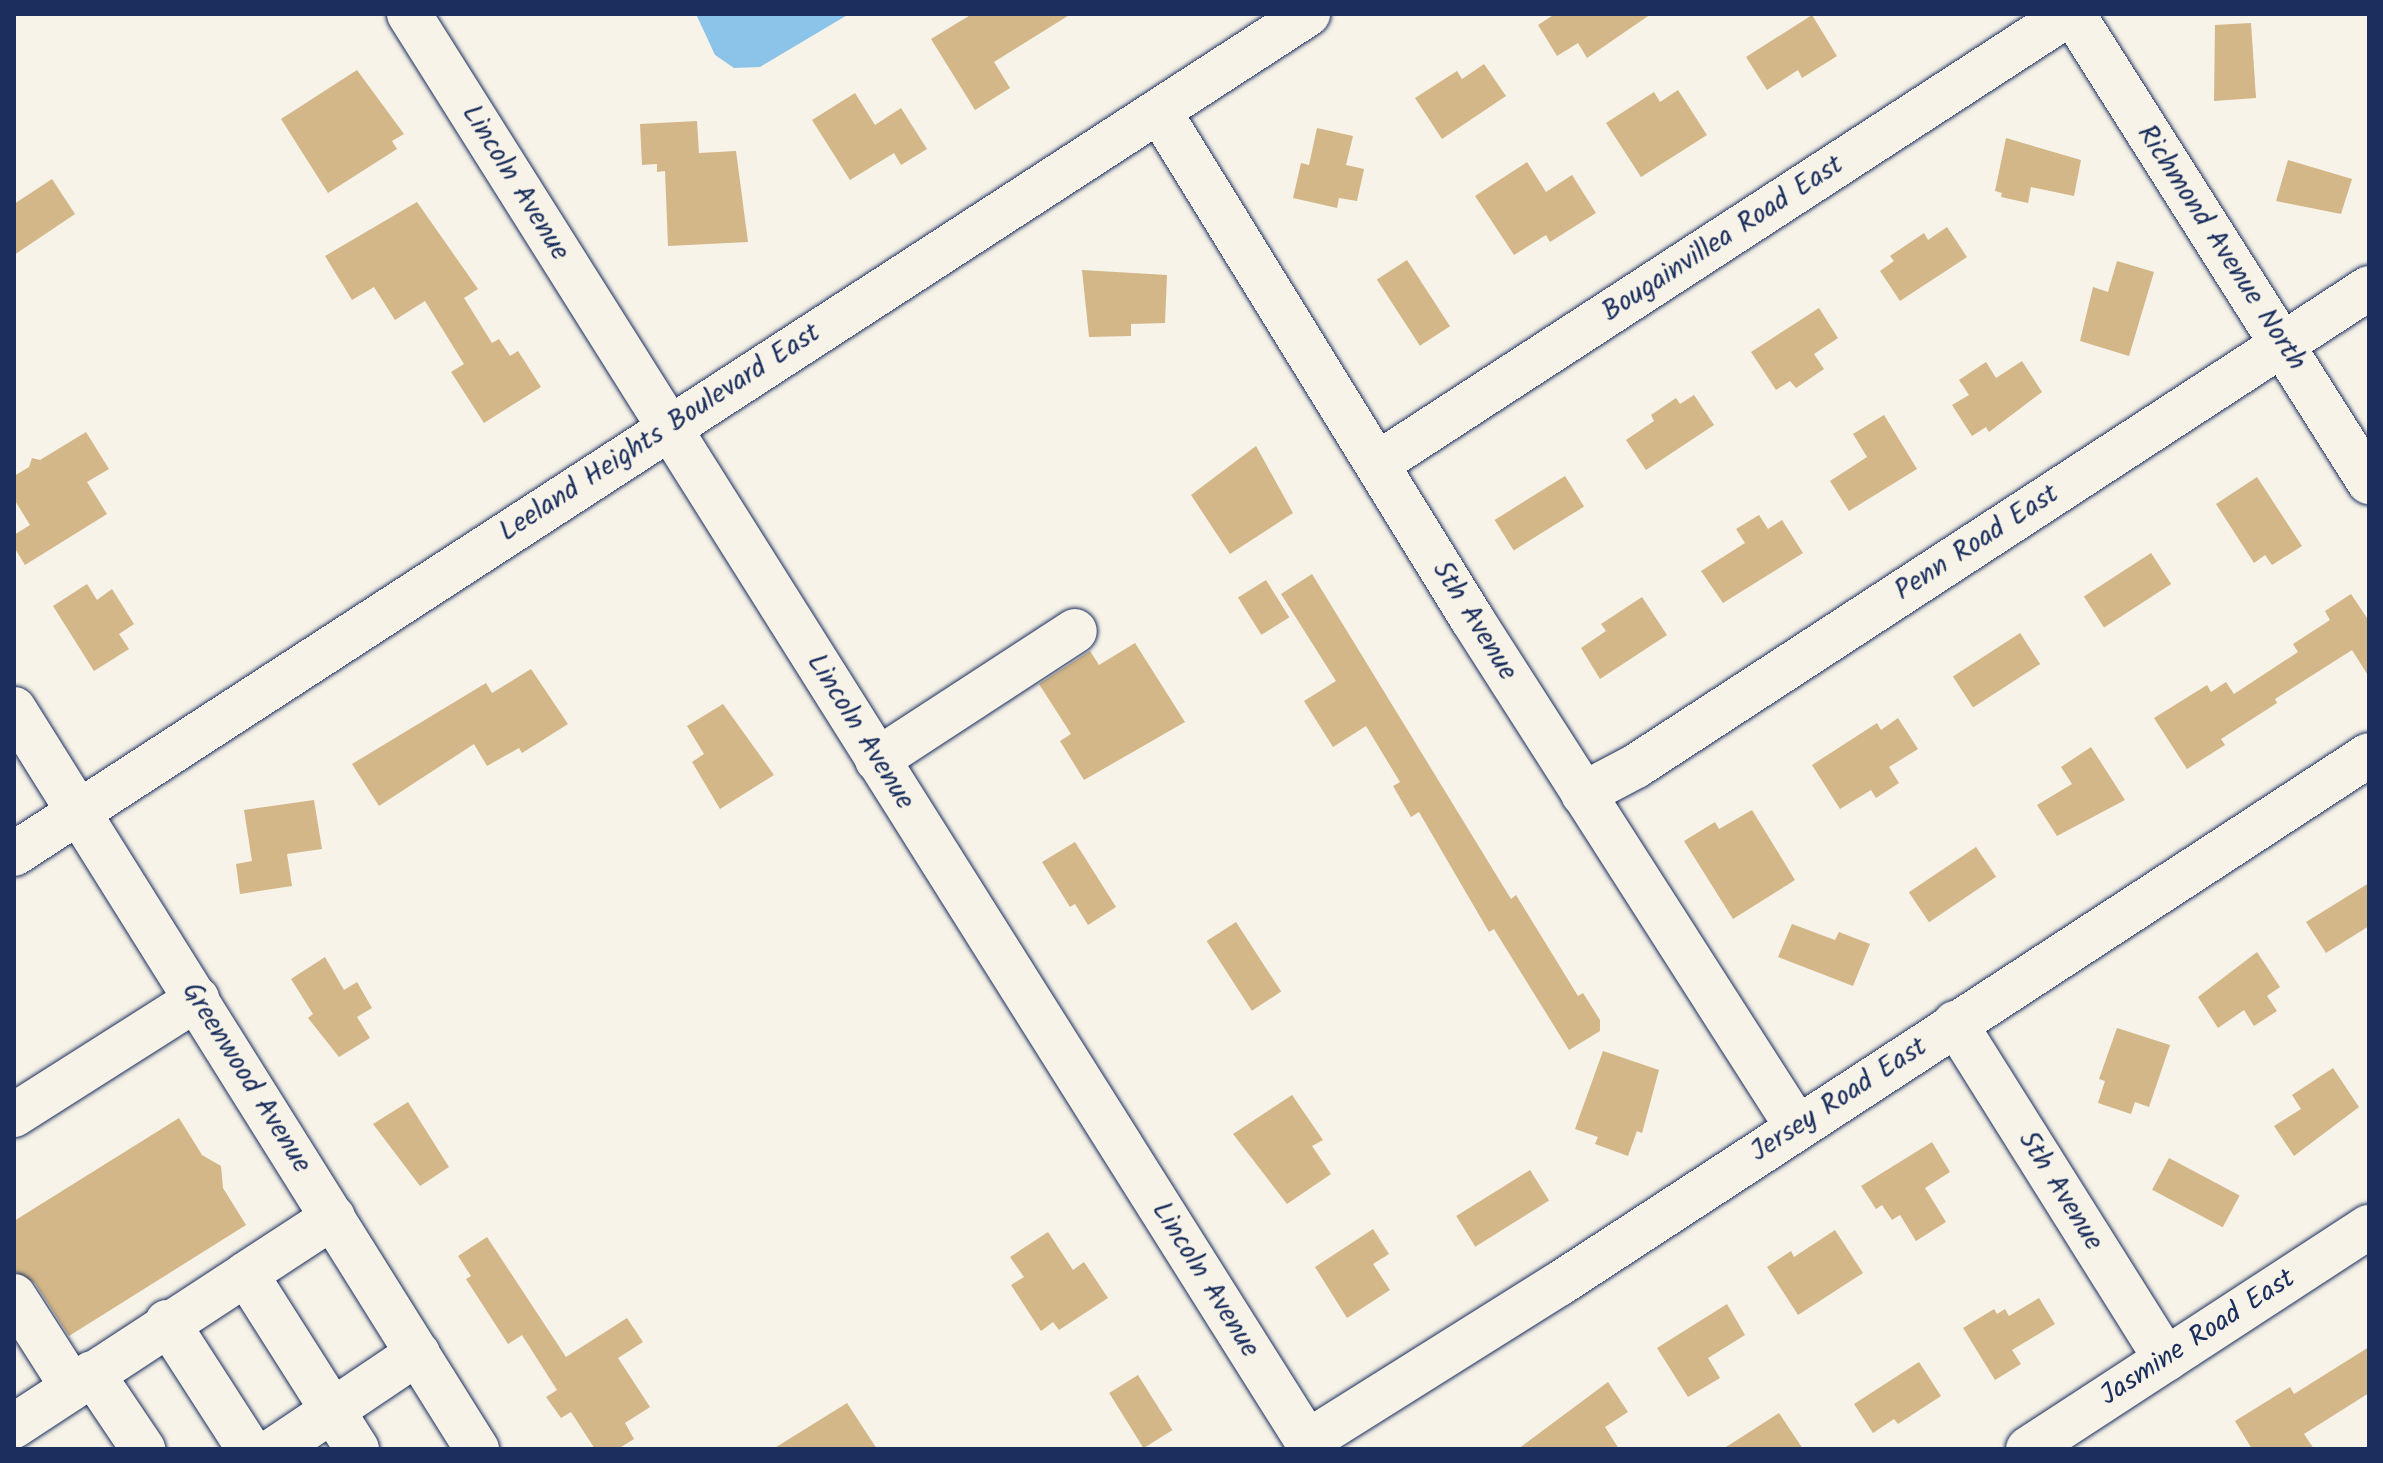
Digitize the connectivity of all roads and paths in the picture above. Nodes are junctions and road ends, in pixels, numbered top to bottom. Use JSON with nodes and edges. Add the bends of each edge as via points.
{"nodes":[{"id":1,"x":409,"y":14,"type":"edge"},
{"id":2,"x":1308,"y":14,"type":"edge"},
{"id":3,"x":2071,"y":14,"type":"edge"},
{"id":4,"x":1159,"y":111,"type":"junction"},
{"id":5,"x":2369,"y":288,"type":"edge"},
{"id":6,"x":2282,"y":343,"type":"junction"},
{"id":7,"x":669,"y":427,"type":"junction"},
{"id":8,"x":1377,"y":464,"type":"junction"},
{"id":9,"x":2369,"y":482,"type":"edge"},
{"id":10,"x":1075,"y":631,"type":"dead end"},
{"id":11,"x":14,"y":709,"type":"edge"},
{"id":12,"x":2369,"y":755,"type":"edge"},
{"id":13,"x":877,"y":760,"type":"junction"},
{"id":14,"x":1583,"y":794,"type":"junction"},
{"id":15,"x":80,"y":811,"type":"junction"},
{"id":16,"x":14,"y":854,"type":"edge"},
{"id":17,"x":197,"y":999,"type":"junction"},
{"id":18,"x":1955,"y":1023,"type":"junction"},
{"id":19,"x":14,"y":1115,"type":"edge"},
{"id":20,"x":1797,"y":1127,"type":"junction"},
{"id":21,"x":333,"y":1217,"type":"junction"},
{"id":22,"x":2369,"y":1227,"type":"edge"},
{"id":23,"x":246,"y":1274,"type":"junction"},
{"id":24,"x":14,"y":1296,"type":"edge"},
{"id":25,"x":167,"y":1322,"type":"junction"},
{"id":26,"x":418,"y":1353,"type":"junction"},
{"id":27,"x":2166,"y":1359,"type":"junction"},
{"id":28,"x":81,"y":1379,"type":"junction"},
{"id":29,"x":334,"y":1410,"type":"junction"},
{"id":30,"x":14,"y":1426,"type":"edge"},
{"id":31,"x":1309,"y":1446,"type":"edge"},
{"id":32,"x":143,"y":1449,"type":"edge"},
{"id":33,"x":249,"y":1449,"type":"edge"},
{"id":34,"x":275,"y":1449,"type":"edge"},
{"id":35,"x":357,"y":1449,"type":"edge"},
{"id":36,"x":477,"y":1449,"type":"edge"},
{"id":37,"x":2028,"y":1449,"type":"edge"}],
"edges":[{"from":1,"to":7,"type":"street","name":"Lincoln Avenue"},
{"from":2,"to":4,"type":"street","name":"Leeland Heights Boulevard East"},
{"from":3,"to":6,"type":"street","name":"Richmond Avenue North"},
{"from":3,"to":8,"type":"street","name":"Bougainvillea Road East"},
{"from":4,"to":7,"type":"street","name":"Leeland Heights Boulevard East"},
{"from":4,"to":8,"type":"street","name":"5th Avenue"},
{"from":5,"to":6,"type":"street","name":"Penn Road East"},
{"from":6,"to":9,"type":"street","name":"Richmond Avenue North"},
{"from":6,"to":14,"type":"street","name":"Penn Road East","via":[[1636,766]]},
{"from":7,"to":13,"type":"street","name":"Lincoln Avenue"},
{"from":7,"to":15,"type":"street","name":"Leeland Heights Boulevard East"},
{"from":8,"to":14,"type":"street","name":"5th Avenue"},
{"from":10,"to":13,"type":"street"},
{"from":11,"to":15,"type":"street","name":"Greenwood Avenue"},
{"from":12,"to":18,"type":"street","name":"Jersey Road East"},
{"from":13,"to":31,"type":"street","name":"Lincoln Avenue"},
{"from":14,"to":20,"type":"street","name":"5th Avenue"},
{"from":15,"to":16,"type":"street","name":"Leeland Heights Boulevard East"},
{"from":15,"to":17,"type":"street","name":"Greenwood Avenue"},
{"from":17,"to":19,"type":"street"},
{"from":17,"to":21,"type":"street","name":"Greenwood Avenue"},
{"from":18,"to":20,"type":"street","name":"Jersey Road East"},
{"from":18,"to":27,"type":"street","name":"5th Avenue"},
{"from":20,"to":31,"type":"street","name":"Jersey Road East"},
{"from":21,"to":23,"type":"street"},
{"from":21,"to":26,"type":"street","name":"Greenwood Avenue"},
{"from":22,"to":27,"type":"street","name":"Jasmine Road East"},
{"from":23,"to":25,"type":"street"},
{"from":23,"to":29,"type":"street"},
{"from":24,"to":28,"type":"street"},
{"from":25,"to":28,"type":"street"},
{"from":25,"to":33,"type":"street"},
{"from":26,"to":29,"type":"street"},
{"from":26,"to":36,"type":"street","name":"Greenwood Avenue"},
{"from":27,"to":37,"type":"street","name":"Jasmine Road East"},
{"from":28,"to":30,"type":"street"},
{"from":28,"to":32,"type":"street"},
{"from":29,"to":34,"type":"street"},
{"from":29,"to":35,"type":"street"}]}
